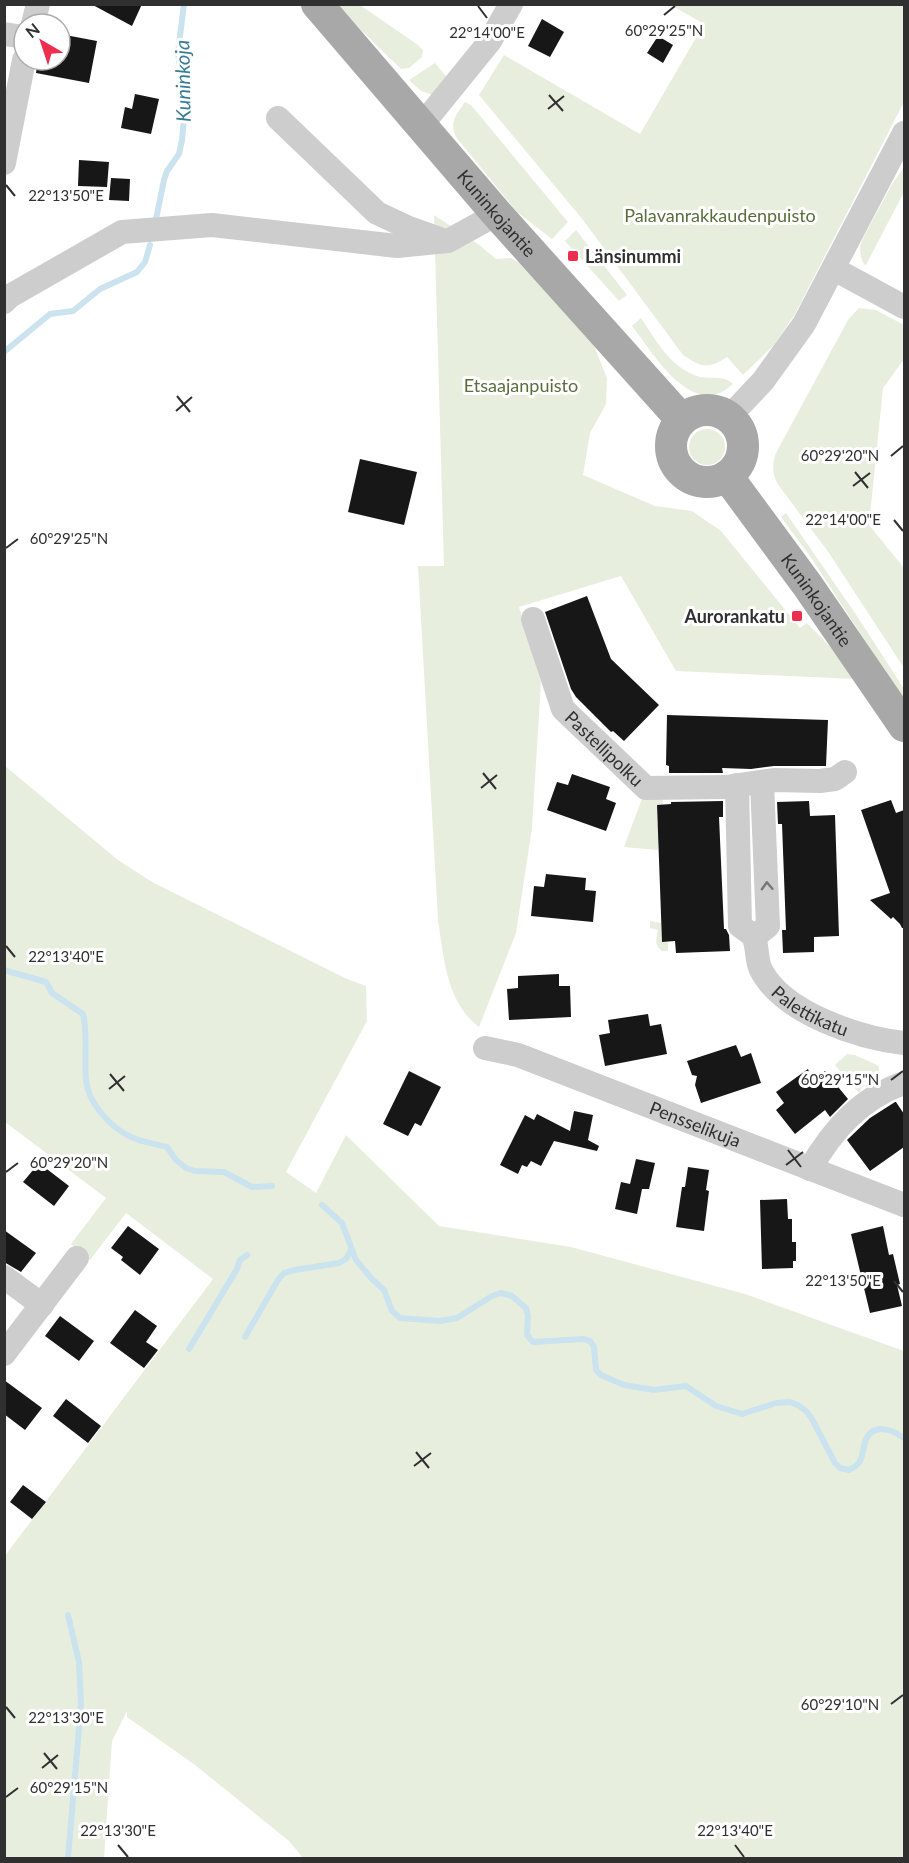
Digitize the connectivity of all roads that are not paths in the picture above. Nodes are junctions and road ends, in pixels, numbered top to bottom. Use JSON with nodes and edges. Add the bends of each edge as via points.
{"nodes":[{"id":1,"x":317,"y":4,"type":"edge"},
{"id":2,"x":512,"y":4,"type":"edge"},
{"id":3,"x":22,"y":72,"type":"edge"},
{"id":4,"x":279,"y":118,"type":"dead end"},
{"id":5,"x":422,"y":126,"type":"junction"},
{"id":6,"x":904,"y":133,"type":"edge"},
{"id":7,"x":4,"y":163,"type":"edge"},
{"id":8,"x":497,"y":214,"type":"junction"},
{"id":9,"x":448,"y":241,"type":"junction"},
{"id":10,"x":834,"y":269,"type":"junction"},
{"id":11,"x":4,"y":302,"type":"edge"},
{"id":12,"x":904,"y":308,"type":"edge"},
{"id":13,"x":729,"y":417,"type":"junction"},
{"id":14,"x":682,"y":420,"type":"junction"},
{"id":15,"x":727,"y":476,"type":"junction"},
{"id":16,"x":532,"y":619,"type":"dead end"},
{"id":17,"x":904,"y":726,"type":"edge"},
{"id":18,"x":845,"y":772,"type":"dead end"},
{"id":19,"x":762,"y":782,"type":"junction"},
{"id":20,"x":737,"y":785,"type":"junction"},
{"id":21,"x":753,"y":937,"type":"junction"},
{"id":22,"x":904,"y":1043,"type":"edge"},
{"id":23,"x":485,"y":1048,"type":"dead end"},
{"id":24,"x":904,"y":1083,"type":"edge"},
{"id":25,"x":810,"y":1169,"type":"junction"},
{"id":26,"x":904,"y":1205,"type":"edge"},
{"id":27,"x":77,"y":1258,"type":"dead end"},
{"id":28,"x":4,"y":1277,"type":"edge"},
{"id":29,"x":42,"y":1305,"type":"junction"},
{"id":30,"x":4,"y":1354,"type":"edge"}],
"edges":[{"from":1,"to":5,"type":"main road","name":"Kuninkojantie"},
{"from":2,"to":5,"type":"street","via":[[490,41]]},
{"from":3,"to":7,"type":"street"},
{"from":4,"to":9,"type":"street","via":[[377,213]]},
{"from":5,"to":8,"type":"main road","name":"Kuninkojantie"},
{"from":6,"to":10,"type":"street"},
{"from":8,"to":9,"type":"street"},
{"from":8,"to":14,"type":"main road","name":"Kuninkojantie"},
{"from":9,"to":11,"type":"street","via":[[397,246],[212,225],[122,232]]},
{"from":10,"to":12,"type":"street"},
{"from":10,"to":13,"type":"street","via":[[787,350]]},
{"from":13,"to":14,"type":"main road","via":[[701,410]]},
{"from":13,"to":15,"type":"main road","via":[[741,432],[743,452]]},
{"from":14,"to":15,"type":"main road","via":[[670,445],[675,464],[699,481]]},
{"from":15,"to":17,"type":"main road","name":"Kuninkojantie"},
{"from":16,"to":20,"type":"street","name":"Pastellipolku","via":[[563,709],[646,788]]},
{"from":18,"to":19,"type":"street","name":"Pastellipolku","via":[[835,779],[820,781]]},
{"from":19,"to":20,"type":"street","name":"Pastellipolku"},
{"from":21,"to":19,"type":"street","one_way":true,"via":[[768,926]]},
{"from":20,"to":21,"type":"street","name":"Palettikatu","via":[[740,926]]},
{"from":21,"to":22,"type":"street","name":"Palettikatu","via":[[761,970],[781,996],[843,1028]]},
{"from":23,"to":25,"type":"street","name":"Pensselikuja","via":[[518,1055]]},
{"from":24,"to":25,"type":"street","via":[[876,1096],[849,1116],[831,1135]]},
{"from":25,"to":26,"type":"street","name":"Pensselikuja"},
{"from":27,"to":29,"type":"street"},
{"from":28,"to":29,"type":"street"},
{"from":29,"to":30,"type":"street"}]}
